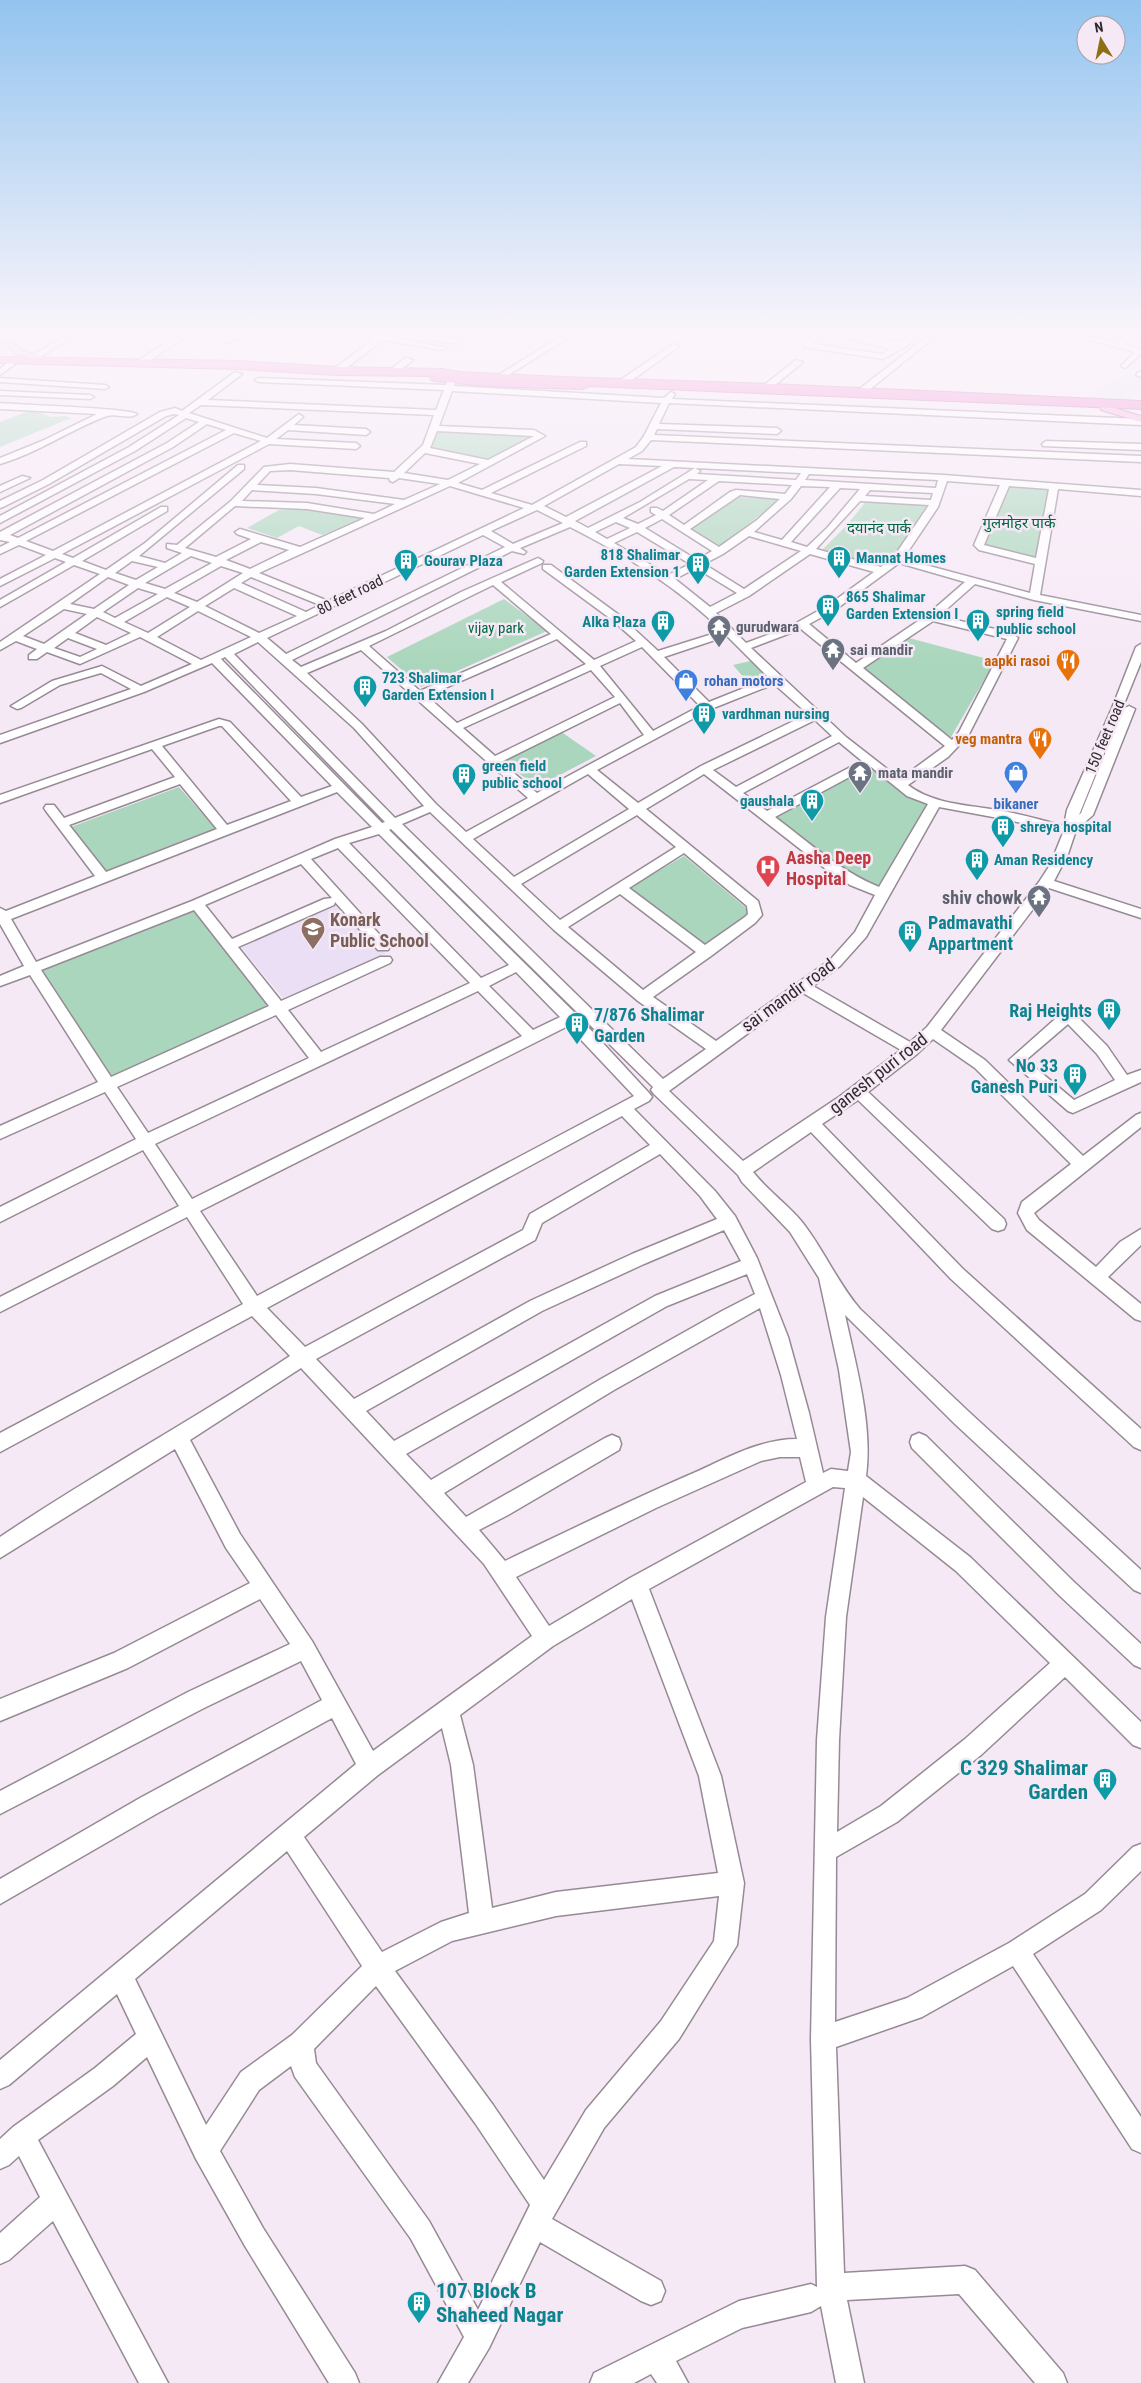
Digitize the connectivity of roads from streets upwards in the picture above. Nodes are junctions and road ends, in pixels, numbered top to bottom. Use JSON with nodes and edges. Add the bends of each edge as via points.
{"nodes":[{"id":1,"x":39,"y":445,"type":"edge"},
{"id":2,"x":109,"y":445,"type":"edge"},
{"id":3,"x":138,"y":445,"type":"edge"},
{"id":4,"x":170,"y":445,"type":"edge"},
{"id":5,"x":203,"y":445,"type":"edge"},
{"id":6,"x":260,"y":445,"type":"edge"},
{"id":7,"x":342,"y":445,"type":"edge"},
{"id":8,"x":426,"y":445,"type":"edge"},
{"id":9,"x":522,"y":445,"type":"edge"},
{"id":10,"x":580,"y":445,"type":"edge"},
{"id":11,"x":642,"y":445,"type":"edge"},
{"id":12,"x":833,"y":445,"type":"edge"},
{"id":13,"x":1095,"y":445,"type":"edge"},
{"id":14,"x":356,"y":446,"type":"joint"},
{"id":15,"x":1141,"y":447,"type":"edge"},
{"id":16,"x":424,"y":450,"type":"junction"},
{"id":17,"x":1141,"y":459,"type":"edge"},
{"id":18,"x":0,"y":461,"type":"edge"},
{"id":19,"x":618,"y":461,"type":"junction"},
{"id":20,"x":490,"y":462,"type":"junction"},
{"id":21,"x":672,"y":464,"type":"junction"},
{"id":22,"x":704,"y":466,"type":"junction"},
{"id":23,"x":241,"y":467,"type":"dead end"},
{"id":24,"x":807,"y":471,"type":"junction"},
{"id":25,"x":337,"y":472,"type":"junction"},
{"id":26,"x":686,"y":476,"type":"junction"},
{"id":27,"x":911,"y":476,"type":"junction"},
{"id":28,"x":394,"y":477,"type":"junction"},
{"id":29,"x":24,"y":478,"type":"dead end"},
{"id":30,"x":717,"y":478,"type":"junction"},
{"id":31,"x":944,"y":478,"type":"junction"},
{"id":32,"x":799,"y":482,"type":"junction"},
{"id":33,"x":446,"y":484,"type":"junction"},
{"id":34,"x":838,"y":484,"type":"junction"},
{"id":35,"x":1004,"y":484,"type":"junction"},
{"id":36,"x":868,"y":486,"type":"junction"},
{"id":37,"x":249,"y":487,"type":"junction"},
{"id":38,"x":1054,"y":487,"type":"junction"},
{"id":39,"x":911,"y":488,"type":"junction"},
{"id":40,"x":0,"y":489,"type":"edge"},
{"id":41,"x":939,"y":491,"type":"junction"},
{"id":42,"x":1141,"y":492,"type":"edge"},
{"id":43,"x":483,"y":493,"type":"junction"},
{"id":44,"x":788,"y":498,"type":"junction"},
{"id":45,"x":857,"y":498,"type":"junction"},
{"id":46,"x":234,"y":503,"type":"junction"},
{"id":47,"x":405,"y":503,"type":"junction"},
{"id":48,"x":934,"y":503,"type":"junction"},
{"id":49,"x":643,"y":504,"type":"junction"},
{"id":50,"x":0,"y":505,"type":"edge"},
{"id":51,"x":532,"y":508,"type":"junction"},
{"id":52,"x":164,"y":509,"type":"dead end"},
{"id":53,"x":662,"y":516,"type":"junction"},
{"id":54,"x":376,"y":517,"type":"junction"},
{"id":55,"x":616,"y":518,"type":"junction"},
{"id":56,"x":0,"y":520,"type":"edge"},
{"id":57,"x":569,"y":522,"type":"junction"},
{"id":58,"x":638,"y":528,"type":"junction"},
{"id":59,"x":684,"y":529,"type":"junction"},
{"id":60,"x":483,"y":531,"type":"junction"},
{"id":61,"x":240,"y":532,"type":"dead end"},
{"id":62,"x":588,"y":532,"type":"junction"},
{"id":63,"x":748,"y":533,"type":"junction"},
{"id":64,"x":1,"y":536,"type":"edge"},
{"id":65,"x":260,"y":538,"type":"junction"},
{"id":66,"x":153,"y":540,"type":"junction"},
{"id":67,"x":17,"y":541,"type":"junction"},
{"id":68,"x":607,"y":543,"type":"junction"},
{"id":69,"x":785,"y":544,"type":"junction"},
{"id":70,"x":514,"y":547,"type":"junction"},
{"id":71,"x":178,"y":549,"type":"junction"},
{"id":72,"x":298,"y":550,"type":"junction"},
{"id":73,"x":809,"y":550,"type":"junction"},
{"id":74,"x":0,"y":551,"type":"edge"},
{"id":75,"x":720,"y":552,"type":"junction"},
{"id":76,"x":52,"y":553,"type":"junction"},
{"id":77,"x":189,"y":553,"type":"junction"},
{"id":78,"x":130,"y":557,"type":"junction"},
{"id":79,"x":72,"y":560,"type":"junction"},
{"id":80,"x":897,"y":560,"type":"junction"},
{"id":81,"x":219,"y":562,"type":"junction"},
{"id":82,"x":1040,"y":562,"type":"junction"},
{"id":83,"x":698,"y":564,"type":"junction"},
{"id":84,"x":166,"y":566,"type":"junction"},
{"id":85,"x":547,"y":567,"type":"dead end"},
{"id":86,"x":883,"y":571,"type":"junction"},
{"id":87,"x":107,"y":572,"type":"junction"},
{"id":88,"x":250,"y":573,"type":"junction"},
{"id":89,"x":668,"y":579,"type":"junction"},
{"id":90,"x":494,"y":581,"type":"junction"},
{"id":91,"x":972,"y":581,"type":"junction"},
{"id":92,"x":0,"y":583,"type":"edge"},
{"id":93,"x":136,"y":584,"type":"junction"},
{"id":94,"x":234,"y":584,"type":"junction"},
{"id":95,"x":167,"y":593,"type":"junction"},
{"id":96,"x":745,"y":594,"type":"junction"},
{"id":97,"x":1034,"y":597,"type":"junction"},
{"id":98,"x":0,"y":604,"type":"edge"},
{"id":99,"x":62,"y":605,"type":"junction"},
{"id":100,"x":329,"y":605,"type":"junction"},
{"id":101,"x":199,"y":607,"type":"junction"},
{"id":102,"x":709,"y":612,"type":"junction"},
{"id":103,"x":96,"y":613,"type":"junction"},
{"id":104,"x":307,"y":616,"type":"junction"},
{"id":105,"x":931,"y":616,"type":"junction"},
{"id":106,"x":1141,"y":618,"type":"edge"},
{"id":107,"x":116,"y":622,"type":"junction"},
{"id":108,"x":802,"y":624,"type":"junction"},
{"id":109,"x":729,"y":632,"type":"junction"},
{"id":110,"x":68,"y":634,"type":"junction"},
{"id":111,"x":559,"y":634,"type":"junction"},
{"id":112,"x":144,"y":635,"type":"junction"},
{"id":113,"x":16,"y":637,"type":"junction"},
{"id":114,"x":260,"y":638,"type":"junction"},
{"id":115,"x":644,"y":642,"type":"junction"},
{"id":116,"x":362,"y":646,"type":"junction"},
{"id":117,"x":0,"y":647,"type":"edge"},
{"id":118,"x":745,"y":647,"type":"junction"},
{"id":119,"x":1141,"y":647,"type":"edge"},
{"id":120,"x":46,"y":648,"type":"junction"},
{"id":121,"x":108,"y":649,"type":"junction"},
{"id":122,"x":227,"y":653,"type":"junction"},
{"id":123,"x":34,"y":656,"type":"dead end"},
{"id":124,"x":658,"y":656,"type":"junction"},
{"id":125,"x":214,"y":659,"type":"junction"},
{"id":126,"x":285,"y":659,"type":"junction"},
{"id":127,"x":201,"y":664,"type":"junction"},
{"id":128,"x":592,"y":664,"type":"junction"},
{"id":129,"x":1138,"y":666,"type":"edge"},
{"id":130,"x":856,"y":668,"type":"junction"},
{"id":131,"x":300,"y":672,"type":"junction"},
{"id":132,"x":1141,"y":677,"type":"edge"},
{"id":133,"x":776,"y":679,"type":"junction"},
{"id":134,"x":140,"y":690,"type":"junction"},
{"id":135,"x":420,"y":695,"type":"junction"},
{"id":136,"x":622,"y":698,"type":"junction"},
{"id":137,"x":17,"y":706,"type":"dead end"},
{"id":138,"x":707,"y":707,"type":"junction"},
{"id":139,"x":816,"y":715,"type":"junction"},
{"id":140,"x":457,"y":728,"type":"junction"},
{"id":141,"x":651,"y":736,"type":"junction"},
{"id":142,"x":840,"y":737,"type":"junction"},
{"id":143,"x":0,"y":739,"type":"edge"},
{"id":144,"x":154,"y":744,"type":"junction"},
{"id":145,"x":952,"y":746,"type":"junction"},
{"id":146,"x":494,"y":761,"type":"junction"},
{"id":147,"x":869,"y":762,"type":"junction"},
{"id":148,"x":589,"y":769,"type":"junction"},
{"id":149,"x":705,"y":769,"type":"junction"},
{"id":150,"x":182,"y":779,"type":"junction"},
{"id":151,"x":899,"y":785,"type":"junction"},
{"id":152,"x":333,"y":789,"type":"dead end"},
{"id":153,"x":735,"y":792,"type":"junction"},
{"id":154,"x":0,"y":799,"type":"edge"},
{"id":155,"x":536,"y":799,"type":"junction"},
{"id":156,"x":299,"y":802,"type":"junction"},
{"id":157,"x":935,"y":803,"type":"junction"},
{"id":158,"x":432,"y":807,"type":"junction"},
{"id":159,"x":50,"y":808,"type":"dead end"},
{"id":160,"x":636,"y":809,"type":"junction"},
{"id":161,"x":766,"y":816,"type":"junction"},
{"id":162,"x":62,"y":823,"type":"junction"},
{"id":163,"x":388,"y":826,"type":"junction"},
{"id":164,"x":1071,"y":829,"type":"junction"},
{"id":165,"x":225,"y":831,"type":"junction"},
{"id":166,"x":466,"y":838,"type":"junction"},
{"id":167,"x":340,"y":842,"type":"junction"},
{"id":168,"x":684,"y":848,"type":"junction"},
{"id":169,"x":303,"y":858,"type":"junction"},
{"id":170,"x":103,"y":878,"type":"junction"},
{"id":171,"x":513,"y":882,"type":"junction"},
{"id":172,"x":1047,"y":883,"type":"junction"},
{"id":173,"x":620,"y":888,"type":"junction"},
{"id":174,"x":882,"y":894,"type":"junction"},
{"id":175,"x":329,"y":902,"type":"dead end"},
{"id":176,"x":196,"y":904,"type":"junction"},
{"id":177,"x":1141,"y":906,"type":"edge"},
{"id":178,"x":1141,"y":914,"type":"edge"},
{"id":179,"x":1,"y":916,"type":"edge"},
{"id":180,"x":559,"y":927,"type":"junction"},
{"id":181,"x":229,"y":946,"type":"junction"},
{"id":182,"x":706,"y":953,"type":"junction"},
{"id":183,"x":33,"y":969,"type":"junction"},
{"id":184,"x":510,"y":970,"type":"dead end"},
{"id":185,"x":0,"y":981,"type":"edge"},
{"id":186,"x":479,"y":984,"type":"junction"},
{"id":187,"x":804,"y":987,"type":"junction"},
{"id":188,"x":643,"y":997,"type":"junction"},
{"id":189,"x":278,"y":1008,"type":"junction"},
{"id":190,"x":570,"y":1018,"type":"junction"},
{"id":191,"x":932,"y":1031,"type":"junction"},
{"id":192,"x":532,"y":1037,"type":"junction"},
{"id":193,"x":715,"y":1048,"type":"junction"},
{"id":194,"x":912,"y":1050,"type":"junction"},
{"id":195,"x":319,"y":1060,"type":"junction"},
{"id":196,"x":1141,"y":1076,"type":"edge"},
{"id":197,"x":1124,"y":1082,"type":"junction"},
{"id":198,"x":108,"y":1085,"type":"junction"},
{"id":199,"x":662,"y":1087,"type":"junction"},
{"id":200,"x":859,"y":1092,"type":"junction"},
{"id":201,"x":623,"y":1108,"type":"junction"},
{"id":202,"x":1141,"y":1119,"type":"edge"},
{"id":203,"x":812,"y":1123,"type":"junction"},
{"id":204,"x":0,"y":1134,"type":"edge"},
{"id":205,"x":146,"y":1141,"type":"junction"},
{"id":206,"x":661,"y":1146,"type":"junction"},
{"id":207,"x":1082,"y":1165,"type":"junction"},
{"id":208,"x":744,"y":1172,"type":"junction"},
{"id":209,"x":190,"y":1208,"type":"junction"},
{"id":210,"x":0,"y":1215,"type":"edge"},
{"id":211,"x":729,"y":1221,"type":"junction"},
{"id":212,"x":998,"y":1224,"type":"dead end"},
{"id":213,"x":1141,"y":1236,"type":"edge"},
{"id":214,"x":751,"y":1266,"type":"junction"},
{"id":215,"x":826,"y":1271,"type":"junction"},
{"id":216,"x":1096,"y":1278,"type":"junction"},
{"id":217,"x":765,"y":1298,"type":"junction"},
{"id":218,"x":0,"y":1305,"type":"edge"},
{"id":219,"x":254,"y":1306,"type":"junction"},
{"id":220,"x":1141,"y":1314,"type":"edge"},
{"id":221,"x":303,"y":1357,"type":"junction"},
{"id":222,"x":351,"y":1410,"type":"junction"},
{"id":223,"x":179,"y":1438,"type":"junction"},
{"id":224,"x":1141,"y":1441,"type":"edge"},
{"id":225,"x":919,"y":1442,"type":"dead end"},
{"id":226,"x":0,"y":1443,"type":"edge"},
{"id":227,"x":612,"y":1444,"type":"dead end"},
{"id":228,"x":808,"y":1448,"type":"junction"},
{"id":229,"x":391,"y":1452,"type":"junction"},
{"id":230,"x":857,"y":1481,"type":"junction"},
{"id":231,"x":823,"y":1482,"type":"junction"},
{"id":232,"x":429,"y":1492,"type":"junction"},
{"id":233,"x":463,"y":1528,"type":"junction"},
{"id":234,"x":0,"y":1548,"type":"edge"},
{"id":235,"x":502,"y":1573,"type":"junction"},
{"id":236,"x":1141,"y":1583,"type":"edge"},
{"id":237,"x":637,"y":1585,"type":"junction"},
{"id":238,"x":263,"y":1587,"type":"junction"},
{"id":239,"x":546,"y":1639,"type":"junction"},
{"id":240,"x":305,"y":1648,"type":"junction"},
{"id":241,"x":1141,"y":1658,"type":"edge"},
{"id":242,"x":1065,"y":1663,"type":"junction"},
{"id":243,"x":336,"y":1704,"type":"junction"},
{"id":244,"x":0,"y":1710,"type":"edge"},
{"id":245,"x":448,"y":1710,"type":"junction"},
{"id":246,"x":1141,"y":1738,"type":"edge"},
{"id":247,"x":370,"y":1768,"type":"junction"},
{"id":248,"x":0,"y":1803,"type":"edge"},
{"id":249,"x":289,"y":1834,"type":"junction"},
{"id":250,"x":825,"y":1851,"type":"junction"},
{"id":251,"x":1141,"y":1855,"type":"edge"},
{"id":252,"x":732,"y":1883,"type":"junction"},
{"id":253,"x":0,"y":1892,"type":"edge"},
{"id":254,"x":482,"y":1922,"type":"junction"},
{"id":255,"x":1017,"y":1952,"type":"junction"},
{"id":256,"x":378,"y":1967,"type":"junction"},
{"id":257,"x":121,"y":1975,"type":"junction"},
{"id":258,"x":151,"y":2038,"type":"junction"},
{"id":259,"x":823,"y":2039,"type":"junction"},
{"id":260,"x":301,"y":2044,"type":"junction"},
{"id":261,"x":0,"y":2076,"type":"edge"},
{"id":262,"x":22,"y":2136,"type":"junction"},
{"id":263,"x":1141,"y":2140,"type":"edge"},
{"id":264,"x":205,"y":2150,"type":"junction"},
{"id":265,"x":0,"y":2156,"type":"edge"},
{"id":266,"x":57,"y":2200,"type":"junction"},
{"id":267,"x":540,"y":2215,"type":"junction"},
{"id":268,"x":0,"y":2251,"type":"edge"},
{"id":269,"x":650,"y":2291,"type":"dead end"},
{"id":270,"x":821,"y":2292,"type":"junction"},
{"id":271,"x":479,"y":2338,"type":"junction"},
{"id":272,"x":656,"y":2356,"type":"junction"},
{"id":273,"x":154,"y":2383,"type":"edge"},
{"id":274,"x":345,"y":2383,"type":"edge"},
{"id":275,"x":452,"y":2383,"type":"edge"},
{"id":276,"x":604,"y":2383,"type":"edge"},
{"id":277,"x":674,"y":2383,"type":"edge"},
{"id":278,"x":850,"y":2383,"type":"edge"},
{"id":279,"x":1053,"y":2383,"type":"edge"}],
"edges":[{"from":1,"to":18,"type":"street"},
{"from":2,"to":50,"type":"street"},
{"from":3,"to":56,"type":"street"},
{"from":4,"to":64,"type":"street"},
{"from":5,"to":67,"type":"street"},
{"from":6,"to":76,"type":"street"},
{"from":7,"to":14,"type":"street"},
{"from":8,"to":16,"type":"street"},
{"from":9,"to":20,"type":"street"},
{"from":10,"to":43,"type":"street"},
{"from":11,"to":19,"type":"street","name":"80 feet road"},
{"from":12,"to":17,"type":"street"},
{"from":13,"to":15,"type":"street"},
{"from":14,"to":25,"type":"street"},
{"from":16,"to":20,"type":"street"},
{"from":16,"to":28,"type":"street"},
{"from":19,"to":21,"type":"street"},
{"from":19,"to":51,"type":"street","name":"80 feet road"},
{"from":20,"to":33,"type":"street"},
{"from":21,"to":22,"type":"street"},
{"from":21,"to":57,"type":"street"},
{"from":22,"to":24,"type":"street"},
{"from":22,"to":26,"type":"street"},
{"from":23,"to":66,"type":"street"},
{"from":24,"to":27,"type":"street"},
{"from":24,"to":32,"type":"street"},
{"from":25,"to":28,"type":"street"},
{"from":25,"to":37,"type":"street","via":[[267,469]]},
{"from":26,"to":30,"type":"street"},
{"from":26,"to":49,"type":"street"},
{"from":27,"to":31,"type":"street"},
{"from":27,"to":39,"type":"street"},
{"from":28,"to":33,"type":"street"},
{"from":29,"to":40,"type":"street"},
{"from":30,"to":32,"type":"street"},
{"from":30,"to":53,"type":"street"},
{"from":31,"to":35,"type":"street"},
{"from":31,"to":41,"type":"street"},
{"from":32,"to":34,"type":"street"},
{"from":32,"to":44,"type":"street"},
{"from":33,"to":43,"type":"street"},
{"from":33,"to":47,"type":"street"},
{"from":33,"to":51,"type":"street"},
{"from":34,"to":36,"type":"street"},
{"from":34,"to":69,"type":"street"},
{"from":35,"to":38,"type":"street"},
{"from":35,"to":82,"type":"street","via":[[979,545]]},
{"from":36,"to":39,"type":"street"},
{"from":36,"to":45,"type":"street"},
{"from":37,"to":46,"type":"street"},
{"from":37,"to":47,"type":"street","via":[[316,491]]},
{"from":38,"to":42,"type":"street"},
{"from":38,"to":82,"type":"street"},
{"from":39,"to":41,"type":"street"},
{"from":41,"to":48,"type":"street"},
{"from":43,"to":51,"type":"street"},
{"from":44,"to":59,"type":"street","via":[[739,492]]},
{"from":44,"to":63,"type":"street"},
{"from":45,"to":48,"type":"street"},
{"from":45,"to":73,"type":"street","via":[[830,531]]},
{"from":46,"to":54,"type":"street","via":[[308,506]]},
{"from":46,"to":71,"type":"street"},
{"from":47,"to":54,"type":"street"},
{"from":48,"to":80,"type":"street"},
{"from":49,"to":53,"type":"street"},
{"from":49,"to":55,"type":"street"},
{"from":51,"to":57,"type":"street"},
{"from":51,"to":60,"type":"street","name":"80 feet road"},
{"from":52,"to":79,"type":"street"},
{"from":53,"to":58,"type":"street"},
{"from":53,"to":59,"type":"street"},
{"from":54,"to":72,"type":"street"},
{"from":55,"to":58,"type":"street"},
{"from":55,"to":62,"type":"street"},
{"from":57,"to":62,"type":"street"},
{"from":57,"to":70,"type":"street"},
{"from":58,"to":68,"type":"street"},
{"from":58,"to":83,"type":"street"},
{"from":59,"to":75,"type":"street"},
{"from":60,"to":70,"type":"street"},
{"from":60,"to":100,"type":"street","name":"80 feet road"},
{"from":61,"to":65,"type":"street"},
{"from":62,"to":68,"type":"street"},
{"from":63,"to":69,"type":"street"},
{"from":63,"to":75,"type":"street"},
{"from":64,"to":67,"type":"street"},
{"from":65,"to":72,"type":"street"},
{"from":65,"to":81,"type":"street"},
{"from":66,"to":71,"type":"street"},
{"from":66,"to":78,"type":"street"},
{"from":67,"to":74,"type":"street"},
{"from":67,"to":76,"type":"street"},
{"from":68,"to":89,"type":"street"},
{"from":69,"to":73,"type":"street"},
{"from":70,"to":90,"type":"street","via":[[538,561]]},
{"from":70,"to":126,"type":"street"},
{"from":71,"to":77,"type":"street"},
{"from":72,"to":88,"type":"street"},
{"from":73,"to":86,"type":"street"},
{"from":73,"to":96,"type":"street"},
{"from":75,"to":83,"type":"street"},
{"from":76,"to":79,"type":"street"},
{"from":76,"to":92,"type":"street"},
{"from":77,"to":81,"type":"street"},
{"from":77,"to":84,"type":"street"},
{"from":78,"to":84,"type":"street"},
{"from":78,"to":87,"type":"street"},
{"from":79,"to":87,"type":"street"},
{"from":79,"to":98,"type":"street"},
{"from":80,"to":86,"type":"street"},
{"from":80,"to":91,"type":"street"},
{"from":81,"to":88,"type":"street"},
{"from":81,"to":95,"type":"street"},
{"from":82,"to":97,"type":"street"},
{"from":83,"to":89,"type":"street"},
{"from":83,"to":96,"type":"street"},
{"from":84,"to":93,"type":"street"},
{"from":85,"to":115,"type":"street"},
{"from":86,"to":108,"type":"street"},
{"from":87,"to":93,"type":"street"},
{"from":87,"to":99,"type":"street"},
{"from":88,"to":94,"type":"street"},
{"from":88,"to":100,"type":"street"},
{"from":89,"to":102,"type":"street"},
{"from":90,"to":111,"type":"street"},
{"from":90,"to":116,"type":"street"},
{"from":91,"to":97,"type":"street"},
{"from":91,"to":105,"type":"street"},
{"from":93,"to":95,"type":"street"},
{"from":93,"to":103,"type":"street"},
{"from":94,"to":101,"type":"street"},
{"from":94,"to":104,"type":"street"},
{"from":95,"to":101,"type":"street"},
{"from":95,"to":107,"type":"street"},
{"from":96,"to":102,"type":"street"},
{"from":97,"to":106,"type":"street"},
{"from":99,"to":103,"type":"street"},
{"from":99,"to":113,"type":"street"},
{"from":100,"to":104,"type":"street","name":"80 feet road"},
{"from":101,"to":112,"type":"street"},
{"from":101,"to":114,"type":"street"},
{"from":102,"to":109,"type":"street"},
{"from":103,"to":107,"type":"street"},
{"from":103,"to":110,"type":"street"},
{"from":104,"to":114,"type":"street","name":"80 feet road"},
{"from":105,"to":130,"type":"street"},
{"from":105,"to":145,"type":"street","via":[[1008,634],[1013,638],[964,734]]},
{"from":107,"to":112,"type":"street"},
{"from":108,"to":118,"type":"street"},
{"from":108,"to":130,"type":"street"},
{"from":109,"to":118,"type":"street"},
{"from":109,"to":124,"type":"street"},
{"from":110,"to":120,"type":"street"},
{"from":110,"to":121,"type":"street"},
{"from":111,"to":128,"type":"street"},
{"from":111,"to":135,"type":"street"},
{"from":112,"to":121,"type":"street"},
{"from":112,"to":127,"type":"street"},
{"from":113,"to":117,"type":"street"},
{"from":113,"to":120,"type":"street"},
{"from":114,"to":122,"type":"street","name":"80 feet road"},
{"from":114,"to":126,"type":"street"},
{"from":115,"to":124,"type":"street"},
{"from":115,"to":128,"type":"street"},
{"from":116,"to":131,"type":"street"},
{"from":116,"to":135,"type":"street"},
{"from":118,"to":133,"type":"street"},
{"from":119,"to":129,"type":"street","name":"150 feet road"},
{"from":120,"to":121,"type":"street","via":[[80,661]]},
{"from":120,"to":123,"type":"street"},
{"from":122,"to":125,"type":"street","name":"80 feet road"},
{"from":122,"to":163,"type":"street"},
{"from":124,"to":138,"type":"street"},
{"from":125,"to":127,"type":"street","name":"80 feet road"},
{"from":125,"to":163,"type":"street"},
{"from":126,"to":131,"type":"street"},
{"from":127,"to":134,"type":"street","name":"80 feet road"},
{"from":128,"to":136,"type":"street"},
{"from":128,"to":140,"type":"street"},
{"from":129,"to":164,"type":"street","name":"150 feet road","via":[[1074,810]]},
{"from":130,"to":145,"type":"street"},
{"from":131,"to":158,"type":"street","via":[[358,726]]},
{"from":132,"to":164,"type":"street","name":"150 feet road","via":[[1087,815]]},
{"from":133,"to":138,"type":"street"},
{"from":133,"to":139,"type":"street"},
{"from":134,"to":137,"type":"street","via":[[102,669],[56,683]]},
{"from":134,"to":143,"type":"street","name":"80 feet road"},
{"from":135,"to":140,"type":"street"},
{"from":136,"to":141,"type":"street"},
{"from":136,"to":146,"type":"street"},
{"from":138,"to":141,"type":"street"},
{"from":139,"to":142,"type":"street"},
{"from":139,"to":149,"type":"street"},
{"from":140,"to":146,"type":"street"},
{"from":141,"to":148,"type":"street"},
{"from":142,"to":147,"type":"street"},
{"from":142,"to":153,"type":"street"},
{"from":144,"to":150,"type":"street"},
{"from":144,"to":154,"type":"street"},
{"from":144,"to":156,"type":"street","via":[[214,723],[223,723]]},
{"from":145,"to":151,"type":"street"},
{"from":146,"to":155,"type":"street"},
{"from":147,"to":151,"type":"street"},
{"from":147,"to":161,"type":"street"},
{"from":148,"to":155,"type":"street"},
{"from":148,"to":160,"type":"street"},
{"from":149,"to":153,"type":"street"},
{"from":149,"to":160,"type":"street"},
{"from":150,"to":162,"type":"street"},
{"from":150,"to":165,"type":"street"},
{"from":151,"to":157,"type":"street"},
{"from":152,"to":156,"type":"street"},
{"from":153,"to":161,"type":"street"},
{"from":155,"to":166,"type":"street"},
{"from":156,"to":165,"type":"street"},
{"from":157,"to":164,"type":"street"},
{"from":157,"to":174,"type":"street","name":"sai mandir road"},
{"from":158,"to":163,"type":"street"},
{"from":158,"to":166,"type":"street"},
{"from":159,"to":162,"type":"street"},
{"from":160,"to":168,"type":"street"},
{"from":160,"to":171,"type":"street"},
{"from":161,"to":174,"type":"street","via":[[832,868]]},
{"from":162,"to":170,"type":"street"},
{"from":163,"to":167,"type":"street"},
{"from":163,"to":190,"type":"street"},
{"from":163,"to":199,"type":"street","via":[[444,875]]},
{"from":164,"to":172,"type":"street","name":"150 feet road"},
{"from":165,"to":170,"type":"street"},
{"from":166,"to":171,"type":"street"},
{"from":167,"to":169,"type":"street"},
{"from":167,"to":186,"type":"street"},
{"from":168,"to":173,"type":"street"},
{"from":168,"to":182,"type":"street","via":[[753,904],[756,910],[750,920]]},
{"from":169,"to":176,"type":"street"},
{"from":169,"to":189,"type":"street","via":[[384,954]]},
{"from":170,"to":179,"type":"street"},
{"from":171,"to":180,"type":"street"},
{"from":172,"to":177,"type":"street","via":[[1076,886]]},
{"from":172,"to":178,"type":"street"},
{"from":172,"to":191,"type":"street","name":"ganesh puri road"},
{"from":173,"to":180,"type":"street"},
{"from":173,"to":182,"type":"street"},
{"from":174,"to":187,"type":"street","name":"sai mandir road","via":[[861,934],[835,963]]},
{"from":175,"to":181,"type":"street"},
{"from":176,"to":181,"type":"street"},
{"from":176,"to":183,"type":"street"},
{"from":179,"to":183,"type":"street"},
{"from":180,"to":188,"type":"street"},
{"from":181,"to":189,"type":"street"},
{"from":182,"to":188,"type":"street"},
{"from":183,"to":185,"type":"street"},
{"from":183,"to":198,"type":"street"},
{"from":184,"to":186,"type":"street"},
{"from":186,"to":192,"type":"street"},
{"from":186,"to":195,"type":"street"},
{"from":187,"to":193,"type":"street","name":"sai mandir road"},
{"from":187,"to":194,"type":"street"},
{"from":188,"to":193,"type":"street"},
{"from":189,"to":195,"type":"street"},
{"from":189,"to":198,"type":"street"},
{"from":190,"to":192,"type":"street"},
{"from":190,"to":201,"type":"street","via":[[644,1097]]},
{"from":191,"to":194,"type":"street","name":"ganesh puri road"},
{"from":191,"to":207,"type":"street","via":[[980,1064]]},
{"from":192,"to":209,"type":"street"},
{"from":193,"to":199,"type":"street","name":"sai mandir road"},
{"from":194,"to":200,"type":"street","name":"ganesh puri road"},
{"from":195,"to":205,"type":"street"},
{"from":196,"to":197,"type":"street"},
{"from":197,"to":197,"type":"street","via":[[1102,1050],[1068,1016],[1016,1060],[1073,1107]]},
{"from":198,"to":204,"type":"street"},
{"from":198,"to":205,"type":"street"},
{"from":199,"to":208,"type":"street","via":[[660,1090]]},
{"from":200,"to":203,"type":"street","name":"ganesh puri road"},
{"from":200,"to":212,"type":"street"},
{"from":201,"to":206,"type":"street"},
{"from":201,"to":219,"type":"street"},
{"from":202,"to":207,"type":"street"},
{"from":203,"to":208,"type":"street","name":"ganesh puri road","via":[[750,1164]]},
{"from":203,"to":224,"type":"street","via":[[957,1274]]},
{"from":205,"to":209,"type":"street"},
{"from":205,"to":210,"type":"street"},
{"from":206,"to":211,"type":"street","via":[[712,1198]]},
{"from":206,"to":221,"type":"street","via":[[536,1219],[529,1235]]},
{"from":207,"to":216,"type":"street","via":[[1028,1207],[1026,1213],[1032,1225]]},
{"from":208,"to":215,"type":"street","via":[[796,1226]]},
{"from":209,"to":218,"type":"street"},
{"from":209,"to":219,"type":"street"},
{"from":211,"to":214,"type":"street"},
{"from":211,"to":222,"type":"street","via":[[536,1306]]},
{"from":213,"to":216,"type":"street"},
{"from":214,"to":217,"type":"street"},
{"from":214,"to":229,"type":"street","via":[[661,1301]]},
{"from":215,"to":230,"type":"street","via":[[851,1388],[860,1452]]},
{"from":215,"to":236,"type":"street","via":[[854,1314]]},
{"from":216,"to":220,"type":"street"},
{"from":217,"to":228,"type":"street"},
{"from":217,"to":232,"type":"street","via":[[736,1310],[578,1399]]},
{"from":219,"to":221,"type":"street"},
{"from":219,"to":226,"type":"street"},
{"from":221,"to":222,"type":"street"},
{"from":221,"to":223,"type":"street"},
{"from":222,"to":229,"type":"street"},
{"from":223,"to":234,"type":"street","via":[[52,1513]]},
{"from":223,"to":238,"type":"street","via":[[233,1541]]},
{"from":225,"to":241,"type":"street"},
{"from":227,"to":233,"type":"street"},
{"from":228,"to":231,"type":"street"},
{"from":228,"to":235,"type":"street","via":[[780,1448],[758,1453]]},
{"from":229,"to":232,"type":"street"},
{"from":230,"to":231,"type":"street"},
{"from":230,"to":242,"type":"street","via":[[963,1564]]},
{"from":230,"to":250,"type":"street","via":[[836,1617]]},
{"from":231,"to":237,"type":"street"},
{"from":232,"to":233,"type":"street"},
{"from":233,"to":235,"type":"street"},
{"from":235,"to":239,"type":"street"},
{"from":237,"to":239,"type":"street"},
{"from":237,"to":252,"type":"street","via":[[710,1776]]},
{"from":238,"to":240,"type":"street"},
{"from":238,"to":244,"type":"street","via":[[121,1661]]},
{"from":239,"to":245,"type":"street"},
{"from":240,"to":243,"type":"street"},
{"from":240,"to":248,"type":"street"},
{"from":242,"to":246,"type":"street"},
{"from":242,"to":250,"type":"street","via":[[973,1747],[896,1808]]},
{"from":243,"to":247,"type":"street"},
{"from":243,"to":253,"type":"street","via":[[148,1806]]},
{"from":245,"to":247,"type":"street"},
{"from":245,"to":254,"type":"street","via":[[462,1765]]},
{"from":247,"to":249,"type":"street"},
{"from":249,"to":256,"type":"street"},
{"from":249,"to":257,"type":"street"},
{"from":250,"to":259,"type":"street"},
{"from":251,"to":255,"type":"street","via":[[1093,1902]]},
{"from":252,"to":254,"type":"street","via":[[556,1904]]},
{"from":252,"to":267,"type":"street","via":[[725,1945],[670,2030],[595,2119]]},
{"from":254,"to":256,"type":"street","via":[[449,1930]]},
{"from":255,"to":259,"type":"street","via":[[913,2008]]},
{"from":255,"to":263,"type":"street"},
{"from":256,"to":260,"type":"street"},
{"from":256,"to":267,"type":"street","via":[[484,2114]]},
{"from":257,"to":258,"type":"street"},
{"from":257,"to":261,"type":"street"},
{"from":258,"to":262,"type":"street","via":[[104,2077]]},
{"from":258,"to":264,"type":"street"},
{"from":259,"to":270,"type":"street"},
{"from":260,"to":264,"type":"street","via":[[250,2081]]},
{"from":260,"to":271,"type":"street","via":[[304,2068],[420,2230]]},
{"from":262,"to":265,"type":"street"},
{"from":262,"to":266,"type":"street"},
{"from":264,"to":274,"type":"street","via":[[254,2237]]},
{"from":266,"to":268,"type":"street"},
{"from":266,"to":273,"type":"street"},
{"from":267,"to":269,"type":"street"},
{"from":267,"to":271,"type":"street"},
{"from":270,"to":272,"type":"street","via":[[739,2315]]},
{"from":270,"to":278,"type":"street"},
{"from":270,"to":279,"type":"street","via":[[965,2280]]},
{"from":271,"to":275,"type":"street"},
{"from":272,"to":276,"type":"street"},
{"from":272,"to":277,"type":"street"}]}
